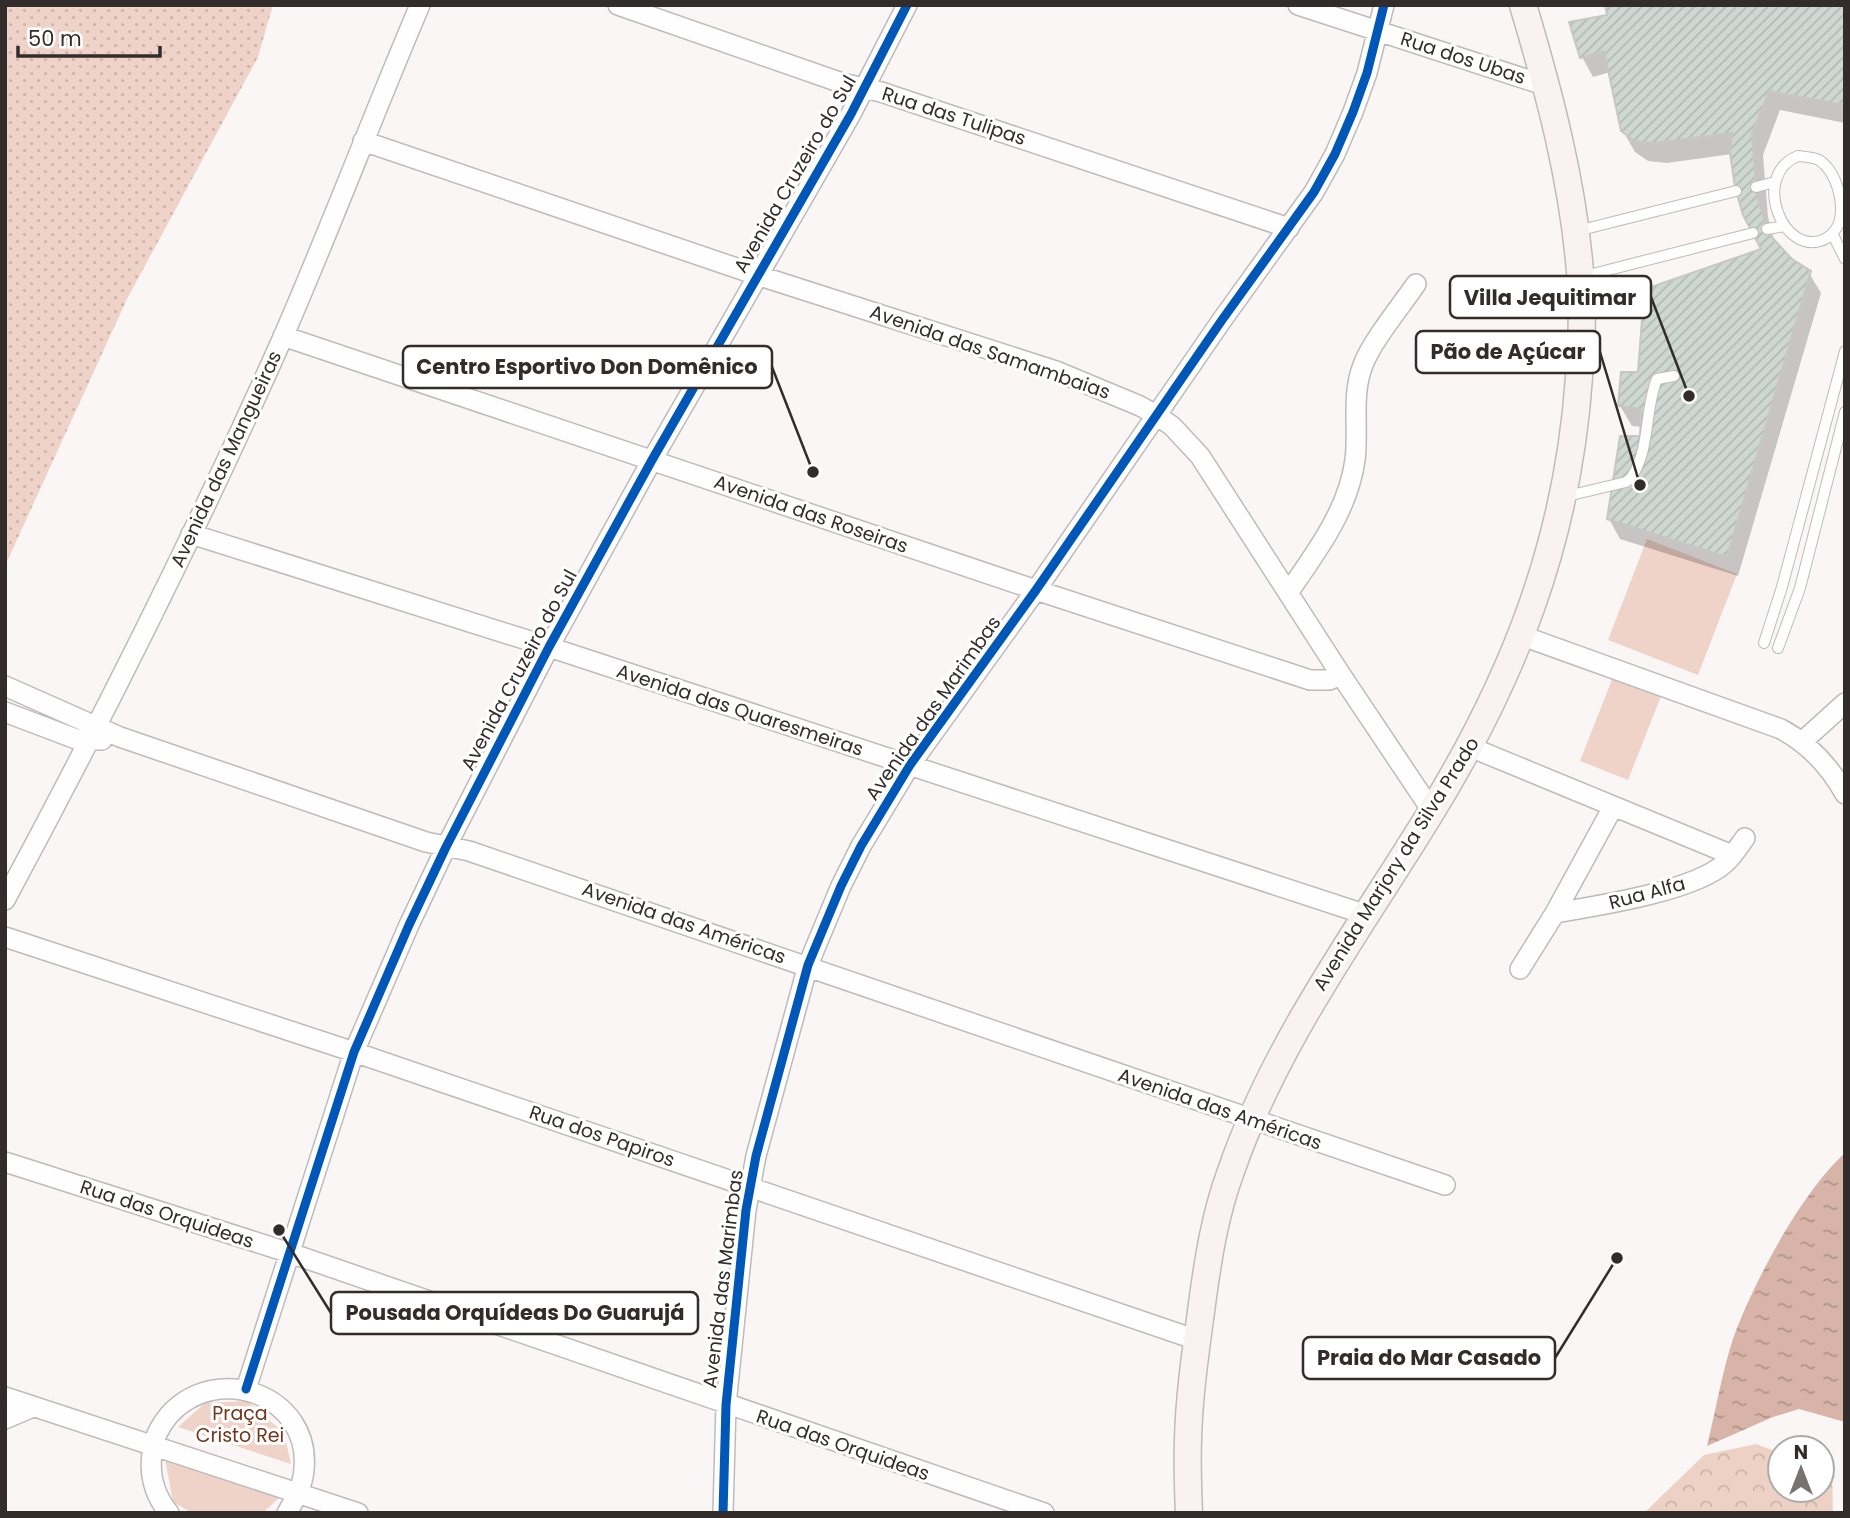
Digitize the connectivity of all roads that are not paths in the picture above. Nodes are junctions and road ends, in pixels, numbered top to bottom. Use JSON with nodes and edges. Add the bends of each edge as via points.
{"nodes":[{"id":1,"x":420,"y":5,"type":"edge"},
{"id":2,"x":618,"y":5,"type":"edge"},
{"id":3,"x":907,"y":5,"type":"edge"},
{"id":4,"x":1298,"y":5,"type":"edge"},
{"id":5,"x":1384,"y":5,"type":"edge"},
{"id":6,"x":1523,"y":5,"type":"edge"},
{"id":7,"x":1379,"y":30,"type":"junction"},
{"id":8,"x":1547,"y":86,"type":"junction"},
{"id":9,"x":865,"y":88,"type":"junction"},
{"id":10,"x":363,"y":141,"type":"junction"},
{"id":11,"x":1775,"y":182,"type":"junction"},
{"id":12,"x":1756,"y":187,"type":"dead end"},
{"id":13,"x":1736,"y":191,"type":"dead end"},
{"id":14,"x":1785,"y":226,"type":"junction"},
{"id":15,"x":1289,"y":228,"type":"junction"},
{"id":16,"x":1767,"y":229,"type":"dead end"},
{"id":17,"x":1575,"y":232,"type":"junction"},
{"id":18,"x":1753,"y":233,"type":"dead end"},
{"id":19,"x":1833,"y":235,"type":"junction"},
{"id":20,"x":1845,"y":259,"type":"edge"},
{"id":21,"x":757,"y":275,"type":"junction"},
{"id":22,"x":1581,"y":277,"type":"junction"},
{"id":23,"x":1416,"y":284,"type":"dead end"},
{"id":24,"x":283,"y":336,"type":"junction"},
{"id":25,"x":1845,"y":351,"type":"edge"},
{"id":26,"x":1674,"y":376,"type":"dead end"},
{"id":27,"x":1845,"y":412,"type":"edge"},
{"id":28,"x":1156,"y":415,"type":"junction"},
{"id":29,"x":652,"y":460,"type":"junction"},
{"id":30,"x":1563,"y":497,"type":"junction"},
{"id":31,"x":191,"y":534,"type":"junction"},
{"id":32,"x":1036,"y":590,"type":"junction"},
{"id":33,"x":1288,"y":593,"type":"junction"},
{"id":34,"x":1520,"y":635,"type":"junction"},
{"id":35,"x":1764,"y":643,"type":"dead end"},
{"id":36,"x":549,"y":647,"type":"junction"},
{"id":37,"x":1778,"y":648,"type":"dead end"},
{"id":38,"x":1340,"y":675,"type":"junction"},
{"id":39,"x":5,"y":686,"type":"edge"},
{"id":40,"x":1845,"y":703,"type":"edge"},
{"id":41,"x":5,"y":712,"type":"edge"},
{"id":42,"x":94,"y":734,"type":"junction"},
{"id":43,"x":1803,"y":741,"type":"junction"},
{"id":44,"x":1470,"y":747,"type":"junction"},
{"id":45,"x":910,"y":765,"type":"junction"},
{"id":46,"x":1845,"y":794,"type":"edge"},
{"id":47,"x":1613,"y":807,"type":"junction"},
{"id":48,"x":1432,"y":811,"type":"junction"},
{"id":49,"x":1745,"y":838,"type":"dead end"},
{"id":50,"x":446,"y":847,"type":"junction"},
{"id":51,"x":1732,"y":855,"type":"junction"},
{"id":52,"x":5,"y":900,"type":"edge"},
{"id":53,"x":1555,"y":914,"type":"junction"},
{"id":54,"x":1367,"y":915,"type":"junction"},
{"id":55,"x":5,"y":937,"type":"edge"},
{"id":56,"x":808,"y":965,"type":"junction"},
{"id":57,"x":1520,"y":969,"type":"dead end"},
{"id":58,"x":354,"y":1052,"type":"junction"},
{"id":59,"x":1251,"y":1120,"type":"junction"},
{"id":60,"x":5,"y":1162,"type":"edge"},
{"id":61,"x":1445,"y":1185,"type":"dead end"},
{"id":62,"x":750,"y":1187,"type":"junction"},
{"id":63,"x":290,"y":1253,"type":"junction"},
{"id":64,"x":1197,"y":1340,"type":"junction"},
{"id":65,"x":246,"y":1390,"type":"junction"},
{"id":66,"x":5,"y":1397,"type":"edge"},
{"id":67,"x":726,"y":1405,"type":"junction"},
{"id":68,"x":33,"y":1407,"type":"junction"},
{"id":69,"x":5,"y":1419,"type":"edge"},
{"id":70,"x":153,"y":1445,"type":"junction"},
{"id":71,"x":299,"y":1492,"type":"junction"},
{"id":72,"x":169,"y":1513,"type":"edge"},
{"id":73,"x":287,"y":1513,"type":"edge"},
{"id":74,"x":358,"y":1513,"type":"edge"},
{"id":75,"x":723,"y":1513,"type":"edge"},
{"id":76,"x":1044,"y":1513,"type":"edge"},
{"id":77,"x":1189,"y":1513,"type":"edge"}],
"edges":[{"from":1,"to":10,"type":"street","name":"Avenida das Mangueiras"},
{"from":2,"to":9,"type":"street","name":"Rua das Tulipas"},
{"from":3,"to":9,"type":"street","name":"Avenida Cruzeiro do Sul"},
{"from":4,"to":7,"type":"street","name":"Rua dos Ubas"},
{"from":5,"to":7,"type":"street","name":"Avenida das Marimbas"},
{"from":6,"to":8,"type":"main road","name":"Avenida Marjory da Silva Prado"},
{"from":7,"to":8,"type":"street","name":"Rua dos Ubas"},
{"from":7,"to":15,"type":"street","name":"Avenida das Marimbas","via":[[1335,154]]},
{"from":8,"to":17,"type":"main road","name":"Avenida Marjory da Silva Prado"},
{"from":9,"to":15,"type":"street","name":"Rua das Tulipas"},
{"from":9,"to":21,"type":"street","name":"Avenida Cruzeiro do Sul"},
{"from":10,"to":21,"type":"street","name":"Avenida das Samambaias"},
{"from":10,"to":24,"type":"street","name":"Avenida das Mangueiras"},
{"from":11,"to":12,"type":"lane"},
{"from":11,"to":14,"type":"lane","via":[[1776,208]]},
{"from":11,"to":19,"type":"lane","via":[[1786,161],[1798,156],[1819,160],[1838,190],[1841,215]]},
{"from":13,"to":17,"type":"lane"},
{"from":14,"to":16,"type":"lane"},
{"from":14,"to":19,"type":"lane","via":[[1810,241]]},
{"from":15,"to":28,"type":"street","name":"Avenida das Marimbas"},
{"from":17,"to":22,"type":"main road","name":"Avenida Marjory da Silva Prado"},
{"from":18,"to":22,"type":"lane"},
{"from":19,"to":20,"type":"lane"},
{"from":21,"to":28,"type":"street","name":"Avenida das Samambaias","via":[[1022,359]]},
{"from":21,"to":29,"type":"street","name":"Avenida Cruzeiro do Sul"},
{"from":22,"to":30,"type":"main road","name":"Avenida Marjory da Silva Prado","via":[[1577,404]]},
{"from":23,"to":33,"type":"street","via":[[1362,366],[1356,396],[1355,460],[1344,504]]},
{"from":24,"to":29,"type":"street","name":"Avenida das Roseiras"},
{"from":24,"to":31,"type":"street","name":"Avenida das Mangueiras"},
{"from":25,"to":35,"type":"lane"},
{"from":26,"to":30,"type":"lane","via":[[1657,379],[1646,436],[1631,478]]},
{"from":27,"to":37,"type":"lane","via":[[1800,588]]},
{"from":28,"to":32,"type":"street","name":"Avenida das Marimbas"},
{"from":28,"to":33,"type":"street","name":"Avenida das Samambaias","via":[[1172,425],[1200,456]]},
{"from":29,"to":32,"type":"street","name":"Avenida das Roseiras"},
{"from":29,"to":36,"type":"street","name":"Avenida Cruzeiro do Sul"},
{"from":30,"to":34,"type":"main road","name":"Avenida Marjory da Silva Prado","via":[[1540,587]]},
{"from":31,"to":36,"type":"street","name":"Avenida das Quaresmeiras"},
{"from":31,"to":42,"type":"street","name":"Avenida das Mangueiras"},
{"from":32,"to":38,"type":"street","name":"Avenida das Roseiras","via":[[1310,680]]},
{"from":32,"to":45,"type":"street","name":"Avenida das Marimbas"},
{"from":33,"to":38,"type":"street","name":"Avenida das Samambaias"},
{"from":34,"to":43,"type":"street","via":[[1744,710]]},
{"from":34,"to":44,"type":"main road","name":"Avenida Marjory da Silva Prado"},
{"from":36,"to":45,"type":"street","name":"Avenida das Quaresmeiras"},
{"from":36,"to":50,"type":"street","name":"Avenida Cruzeiro do Sul"},
{"from":38,"to":48,"type":"street","name":"Avenida das Samambaias"},
{"from":39,"to":42,"type":"street"},
{"from":40,"to":43,"type":"street"},
{"from":41,"to":42,"type":"street","name":"Avenida das Américas","via":[[58,733]]},
{"from":42,"to":50,"type":"street","name":"Avenida das Américas","via":[[120,737]]},
{"from":42,"to":52,"type":"street","name":"Avenida das Mangueiras"},
{"from":43,"to":46,"type":"street"},
{"from":44,"to":47,"type":"street"},
{"from":44,"to":48,"type":"main road","name":"Avenida Marjory da Silva Prado"},
{"from":45,"to":54,"type":"street","name":"Avenida das Quaresmeiras"},
{"from":45,"to":56,"type":"street","name":"Avenida das Marimbas","via":[[861,846]]},
{"from":47,"to":51,"type":"street"},
{"from":47,"to":53,"type":"street"},
{"from":48,"to":54,"type":"main road","name":"Avenida Marjory da Silva Prado"},
{"from":49,"to":51,"type":"street","name":"Rua Alfa"},
{"from":50,"to":56,"type":"street","name":"Avenida das Américas"},
{"from":50,"to":58,"type":"street","name":"Avenida Cruzeiro do Sul"},
{"from":51,"to":53,"type":"street","name":"Rua Alfa","via":[[1712,872],[1688,883]]},
{"from":53,"to":57,"type":"street"},
{"from":54,"to":59,"type":"main road","name":"Avenida Marjory da Silva Prado","via":[[1309,1003]]},
{"from":55,"to":58,"type":"street","name":"Rua dos Papiros"},
{"from":56,"to":59,"type":"street","name":"Avenida das Américas"},
{"from":56,"to":62,"type":"street","name":"Avenida das Marimbas"},
{"from":58,"to":62,"type":"street","name":"Rua dos Papiros"},
{"from":58,"to":63,"type":"street","name":"Avenida Cruzeiro do Sul"},
{"from":59,"to":61,"type":"street","name":"Avenida das Américas"},
{"from":59,"to":64,"type":"main road","name":"Avenida Marjory da Silva Prado","via":[[1213,1230]]},
{"from":60,"to":63,"type":"street","name":"Rua das Orquideas"},
{"from":62,"to":64,"type":"street","name":"Rua dos Papiros"},
{"from":62,"to":67,"type":"street","name":"Avenida das Marimbas"},
{"from":63,"to":65,"type":"street","name":"Avenida Cruzeiro do Sul"},
{"from":63,"to":67,"type":"street","name":"Rua das Orquideas"},
{"from":64,"to":77,"type":"main road","name":"Avenida Marjory da Silva Prado","via":[[1188,1438]]},
{"from":65,"to":70,"type":"street","via":[[198,1393],[178,1405],[162,1423]]},
{"from":65,"to":71,"type":"street","via":[[270,1400],[289,1418],[301,1441],[304,1467]]},
{"from":66,"to":68,"type":"street"},
{"from":67,"to":75,"type":"street","name":"Avenida das Marimbas"},
{"from":67,"to":76,"type":"street","name":"Rua das Orquideas"},
{"from":68,"to":69,"type":"street"},
{"from":68,"to":70,"type":"street"},
{"from":70,"to":71,"type":"street"},
{"from":70,"to":72,"type":"street","via":[[153,1486]]},
{"from":71,"to":73,"type":"street"},
{"from":71,"to":74,"type":"street"}]}
